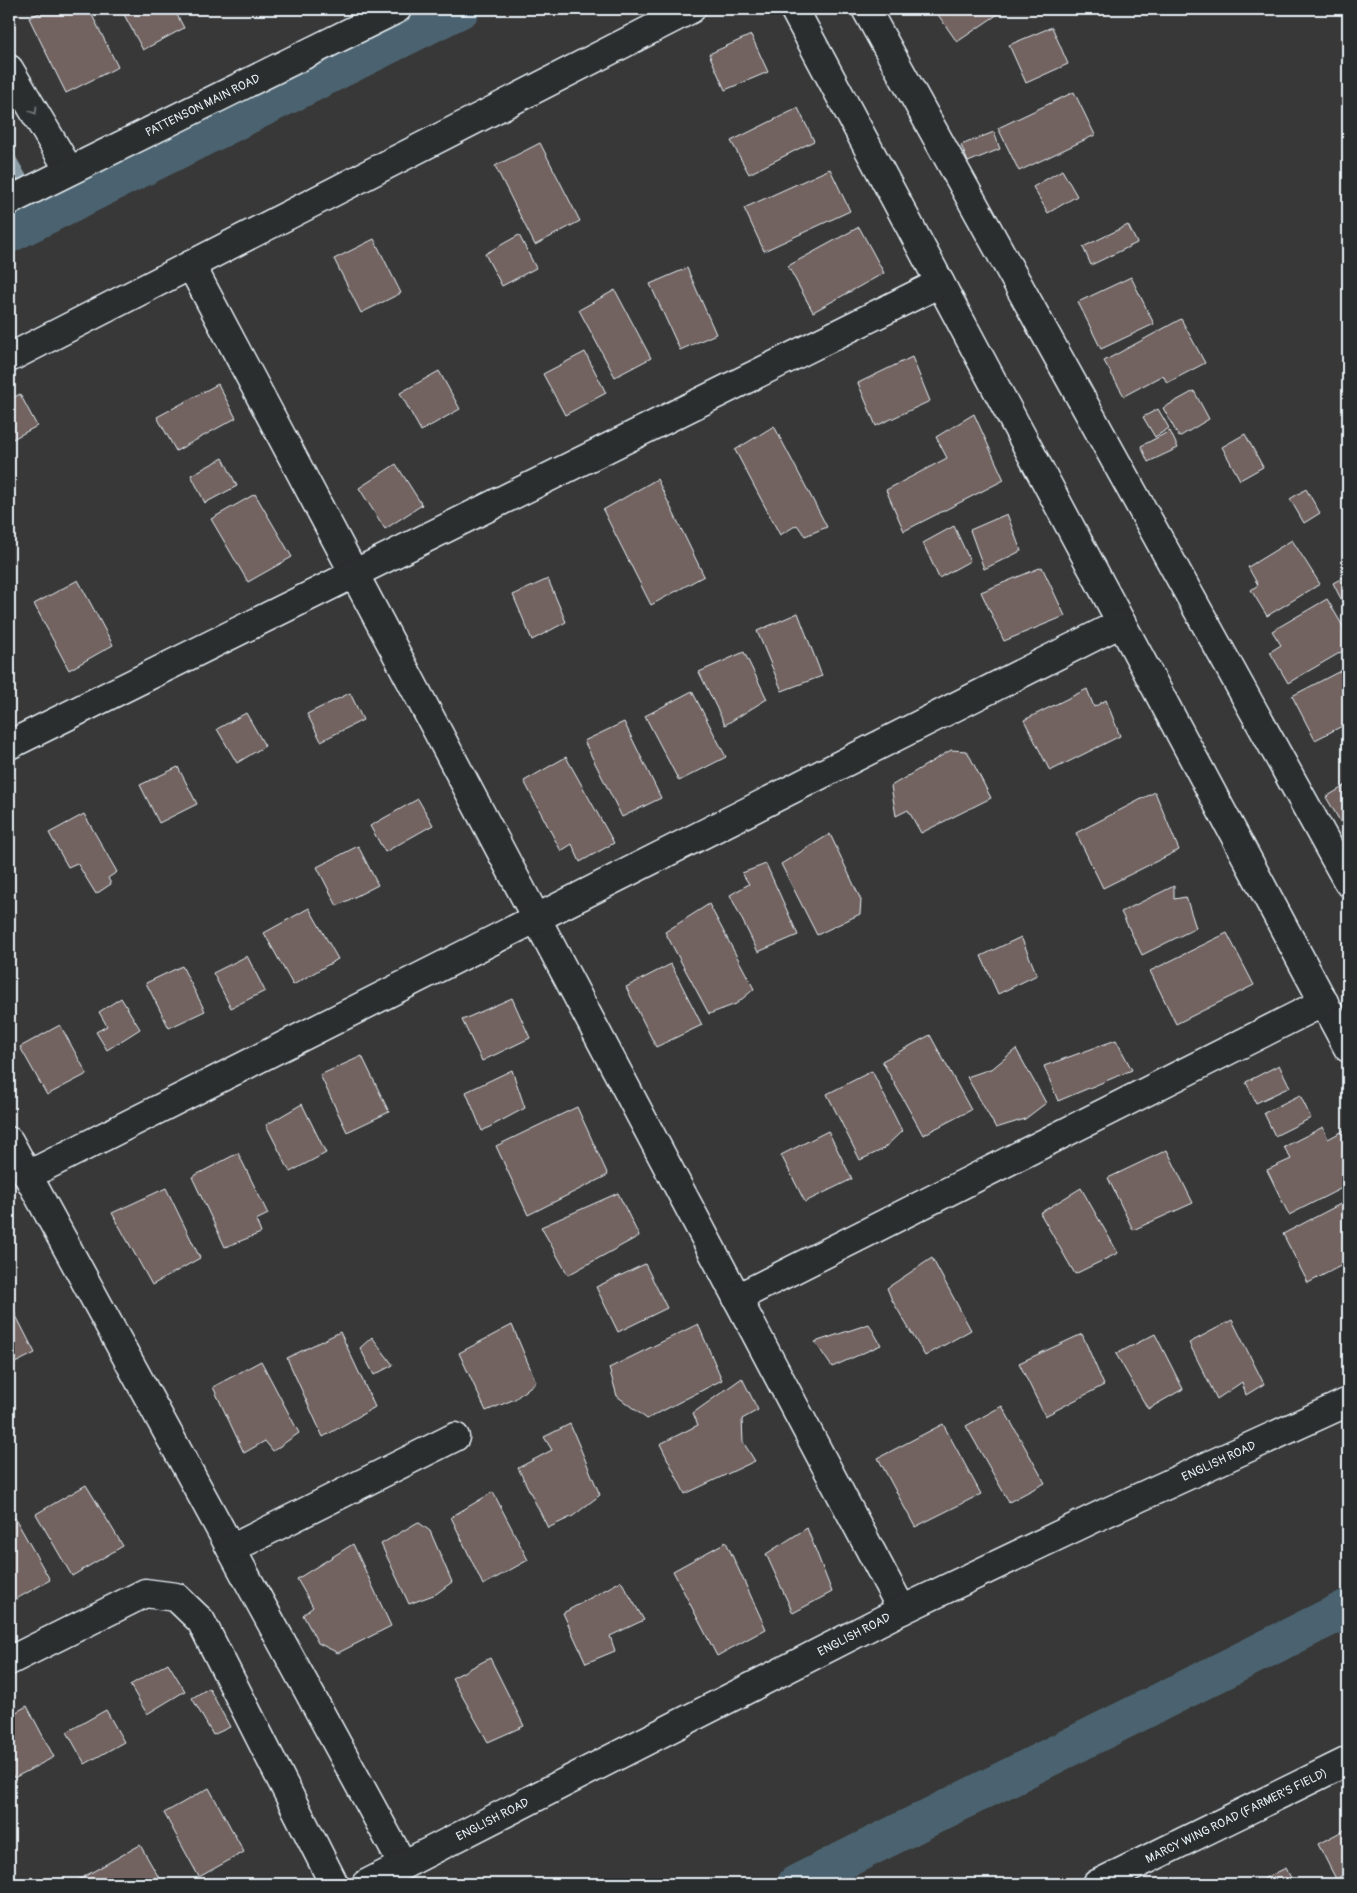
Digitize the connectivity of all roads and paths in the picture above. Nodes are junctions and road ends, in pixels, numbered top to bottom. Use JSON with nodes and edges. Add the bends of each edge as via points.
{"nodes":[{"id":1,"x":397,"y":9,"type":"edge"},
{"id":2,"x":691,"y":9,"type":"edge"},
{"id":3,"x":794,"y":9,"type":"edge"},
{"id":4,"x":866,"y":9,"type":"edge"},
{"id":5,"x":9,"y":69,"type":"edge"},
{"id":6,"x":60,"y":175,"type":"junction"},
{"id":7,"x":9,"y":201,"type":"edge"},
{"id":8,"x":191,"y":265,"type":"junction"},
{"id":9,"x":940,"y":284,"type":"junction"},
{"id":10,"x":9,"y":358,"type":"edge"},
{"id":11,"x":354,"y":574,"type":"junction"},
{"id":12,"x":1121,"y":623,"type":"junction"},
{"id":13,"x":9,"y":745,"type":"edge"},
{"id":14,"x":1348,"y":882,"type":"edge"},
{"id":15,"x":536,"y":918,"type":"junction"},
{"id":16,"x":1324,"y":1002,"type":"junction"},
{"id":17,"x":1348,"y":1048,"type":"edge"},
{"id":18,"x":9,"y":1140,"type":"edge"},
{"id":19,"x":28,"y":1176,"type":"junction"},
{"id":20,"x":738,"y":1298,"type":"junction"},
{"id":21,"x":1348,"y":1402,"type":"edge"},
{"id":22,"x":455,"y":1437,"type":"dead end"},
{"id":23,"x":231,"y":1549,"type":"junction"},
{"id":24,"x":902,"y":1610,"type":"junction"},
{"id":25,"x":9,"y":1661,"type":"edge"},
{"id":26,"x":1348,"y":1761,"type":"edge"},
{"id":27,"x":403,"y":1865,"type":"junction"},
{"id":28,"x":334,"y":1884,"type":"edge"},
{"id":29,"x":366,"y":1884,"type":"edge"},
{"id":30,"x":1097,"y":1884,"type":"edge"}],
"edges":[{"from":1,"to":6,"type":"street","name":"PATTENSON MAIN ROAD"},
{"from":2,"to":8,"type":"street"},
{"from":3,"to":9,"type":"street"},
{"from":4,"to":14,"type":"street"},
{"from":5,"to":6,"type":"street","one_way":true},
{"from":6,"to":7,"type":"street","name":"PATTENSON MAIN ROAD"},
{"from":8,"to":10,"type":"street"},
{"from":8,"to":11,"type":"street"},
{"from":9,"to":11,"type":"street"},
{"from":9,"to":12,"type":"street"},
{"from":11,"to":13,"type":"street"},
{"from":11,"to":15,"type":"street"},
{"from":12,"to":15,"type":"street"},
{"from":12,"to":16,"type":"street"},
{"from":15,"to":19,"type":"street"},
{"from":15,"to":20,"type":"street"},
{"from":16,"to":17,"type":"street"},
{"from":16,"to":20,"type":"street"},
{"from":18,"to":19,"type":"street"},
{"from":19,"to":23,"type":"street"},
{"from":20,"to":24,"type":"street"},
{"from":21,"to":24,"type":"street","name":"ENGLISH ROAD"},
{"from":22,"to":23,"type":"street"},
{"from":23,"to":27,"type":"street"},
{"from":24,"to":27,"type":"street","name":"ENGLISH ROAD"},
{"from":25,"to":28,"type":"street","via":[[145,1593],[176,1597],[201,1621]]},
{"from":26,"to":30,"type":"street","name":"MARCY WING ROAD (FARMER'S FIELD)"},
{"from":27,"to":29,"type":"street","name":"ENGLISH ROAD"}]}
